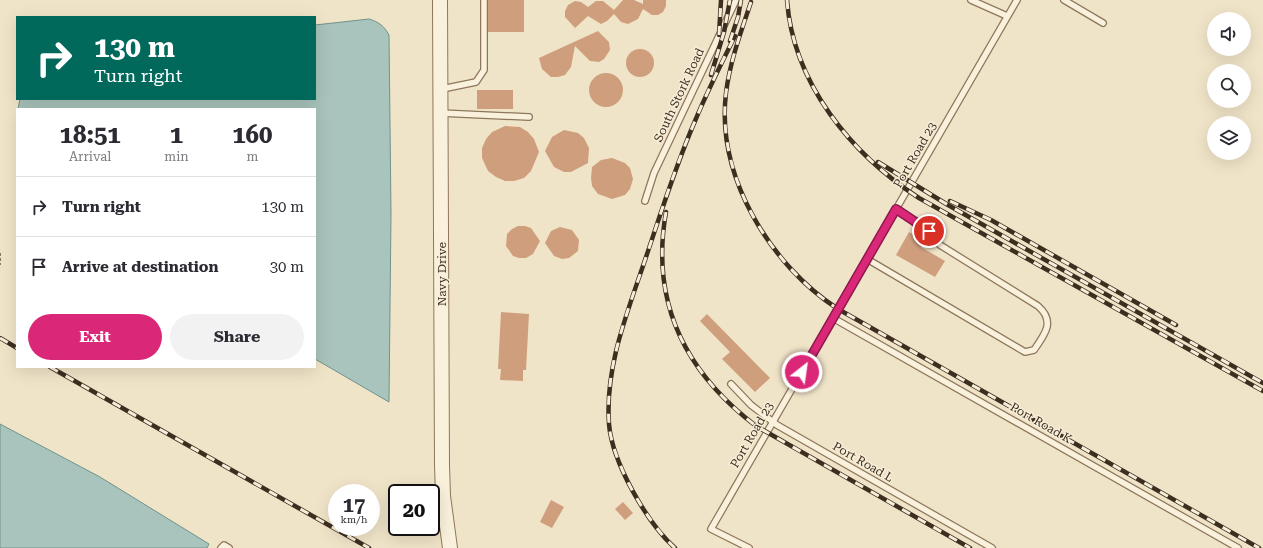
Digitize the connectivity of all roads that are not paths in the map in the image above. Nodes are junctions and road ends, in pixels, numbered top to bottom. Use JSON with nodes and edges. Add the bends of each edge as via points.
{"nodes":[{"id":1,"x":440,"y":0,"type":"edge"},
{"id":2,"x":484,"y":0,"type":"edge"},
{"id":3,"x":736,"y":0,"type":"edge"},
{"id":4,"x":971,"y":0,"type":"edge"},
{"id":5,"x":1064,"y":0,"type":"edge"},
{"id":6,"x":1015,"y":1,"type":"edge"},
{"id":7,"x":1008,"y":16,"type":"junction"},
{"id":8,"x":1103,"y":23,"type":"dead end"},
{"id":9,"x":440,"y":89,"type":"junction"},
{"id":10,"x":440,"y":113,"type":"junction"},
{"id":11,"x":529,"y":117,"type":"dead end"},
{"id":12,"x":645,"y":201,"type":"dead end"},
{"id":13,"x":896,"y":209,"type":"junction"},
{"id":14,"x":867,"y":259,"type":"junction"},
{"id":15,"x":833,"y":318,"type":"junction"},
{"id":16,"x":731,"y":384,"type":"dead end"},
{"id":17,"x":773,"y":422,"type":"junction"},
{"id":18,"x":221,"y":548,"type":"edge"},
{"id":19,"x":229,"y":548,"type":"edge"},
{"id":20,"x":450,"y":548,"type":"edge"},
{"id":21,"x":748,"y":548,"type":"edge"},
{"id":22,"x":992,"y":548,"type":"edge"},
{"id":23,"x":1238,"y":548,"type":"edge"}],
"edges":[{"from":1,"to":9,"type":"street","name":"Navy Drive"},
{"from":2,"to":9,"type":"lane","via":[[484,70],[476,82]]},
{"from":3,"to":12,"type":"lane","name":"South Stork Road","via":[[654,173]]},
{"from":4,"to":7,"type":"lane"},
{"from":5,"to":8,"type":"lane"},
{"from":6,"to":7,"type":"lane","name":"Port Road 23"},
{"from":7,"to":13,"type":"lane","name":"Port Road 23"},
{"from":9,"to":10,"type":"street","name":"Navy Drive"},
{"from":10,"to":11,"type":"lane"},
{"from":10,"to":20,"type":"street","name":"Navy Drive","via":[[442,465]]},
{"from":13,"to":14,"type":"lane","name":"Port Road 23"},
{"from":13,"to":14,"type":"lane","via":[[929,231],[940,245],[1047,313],[1049,321],[1040,341],[1034,350],[1026,352]]},
{"from":14,"to":15,"type":"lane","name":"Port Road 23"},
{"from":15,"to":17,"type":"lane","name":"Port Road 23"},
{"from":15,"to":23,"type":"lane","name":"Port Road K"},
{"from":16,"to":17,"type":"lane","name":"Port Road L","via":[[751,405]]},
{"from":17,"to":21,"type":"lane","name":"Port Road 23","via":[[711,528]]},
{"from":17,"to":22,"type":"lane","name":"Port Road L"},
{"from":18,"to":19,"type":"lane","via":[[224,545]]}]}
